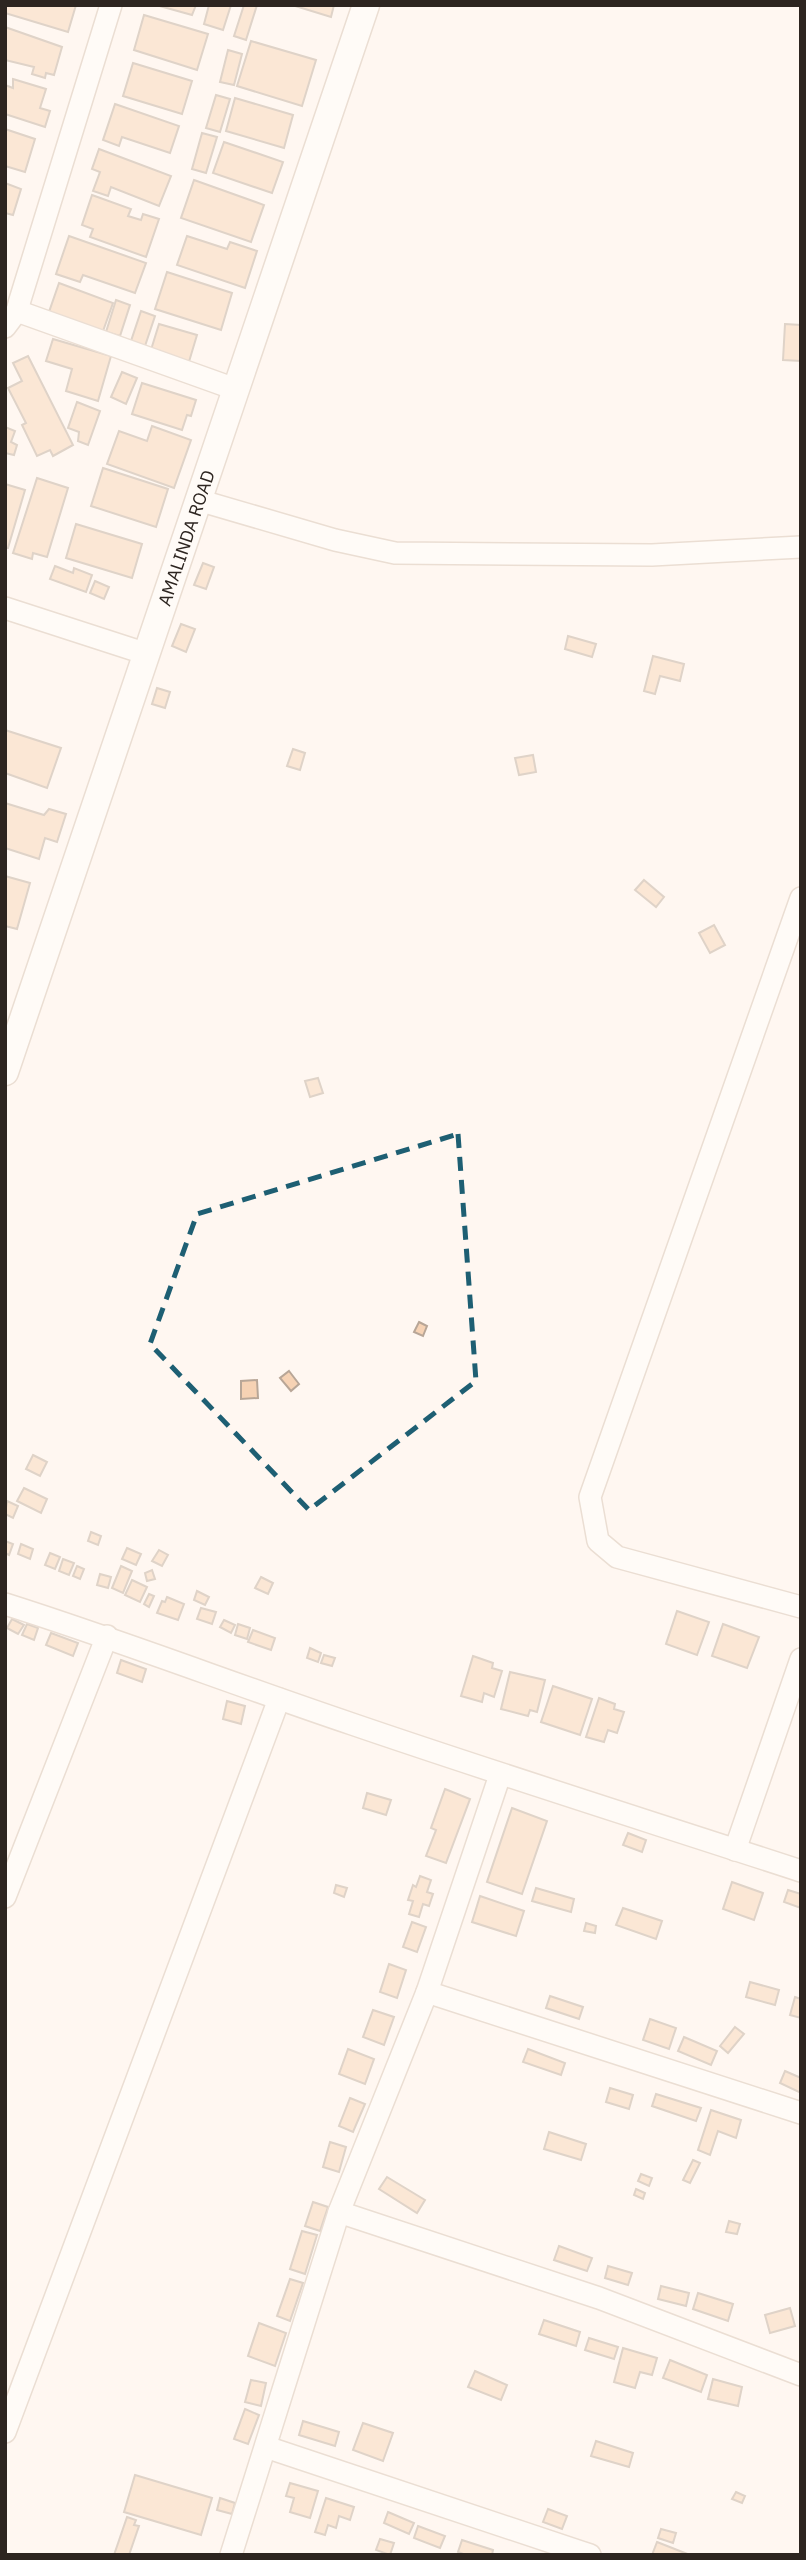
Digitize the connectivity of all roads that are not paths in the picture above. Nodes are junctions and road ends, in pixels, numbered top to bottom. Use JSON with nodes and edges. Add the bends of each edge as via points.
{"nodes":[{"id":1,"x":111,"y":5,"type":"edge"},
{"id":2,"x":366,"y":5,"type":"edge"},
{"id":3,"x":11,"y":319,"type":"edge"},
{"id":4,"x":235,"y":389,"type":"junction"},
{"id":5,"x":198,"y":500,"type":"junction"},
{"id":6,"x":801,"y":547,"type":"edge"},
{"id":7,"x":5,"y":608,"type":"edge"},
{"id":8,"x":147,"y":654,"type":"junction"},
{"id":9,"x":801,"y":898,"type":"edge"},
{"id":10,"x":5,"y":1072,"type":"edge"},
{"id":11,"x":5,"y":1604,"type":"edge"},
{"id":12,"x":801,"y":1607,"type":"edge"},
{"id":13,"x":107,"y":1636,"type":"junction"},
{"id":14,"x":801,"y":1659,"type":"edge"},
{"id":15,"x":279,"y":1699,"type":"junction"},
{"id":16,"x":500,"y":1775,"type":"junction"},
{"id":17,"x":736,"y":1850,"type":"junction"},
{"id":18,"x":801,"y":1871,"type":"edge"},
{"id":19,"x":5,"y":1897,"type":"edge"},
{"id":20,"x":427,"y":1992,"type":"junction"},
{"id":21,"x":801,"y":2113,"type":"edge"},
{"id":22,"x":339,"y":2212,"type":"junction"},
{"id":23,"x":801,"y":2375,"type":"edge"},
{"id":24,"x":5,"y":2432,"type":"edge"},
{"id":25,"x":267,"y":2447,"type":"junction"},
{"id":26,"x":231,"y":2555,"type":"edge"},
{"id":27,"x":590,"y":2555,"type":"edge"}],
"edges":[{"from":1,"to":3,"type":"street"},
{"from":2,"to":4,"type":"street","name":"AMALINDA ROAD"},
{"from":3,"to":4,"type":"street"},
{"from":4,"to":5,"type":"street","name":"AMALINDA ROAD"},
{"from":5,"to":6,"type":"street","via":[[395,553],[652,555]]},
{"from":5,"to":8,"type":"street","name":"AMALINDA ROAD"},
{"from":7,"to":8,"type":"street"},
{"from":8,"to":10,"type":"street","name":"AMALINDA ROAD"},
{"from":9,"to":12,"type":"street","via":[[590,1497],[598,1541],[617,1557]]},
{"from":11,"to":13,"type":"street"},
{"from":13,"to":15,"type":"street"},
{"from":13,"to":19,"type":"street"},
{"from":14,"to":17,"type":"street"},
{"from":15,"to":16,"type":"street"},
{"from":15,"to":24,"type":"street"},
{"from":16,"to":17,"type":"street"},
{"from":16,"to":20,"type":"street"},
{"from":17,"to":18,"type":"street"},
{"from":20,"to":21,"type":"street"},
{"from":20,"to":22,"type":"street"},
{"from":22,"to":23,"type":"street","via":[[600,2298]]},
{"from":22,"to":25,"type":"street"},
{"from":25,"to":26,"type":"street"},
{"from":25,"to":27,"type":"street"}]}
